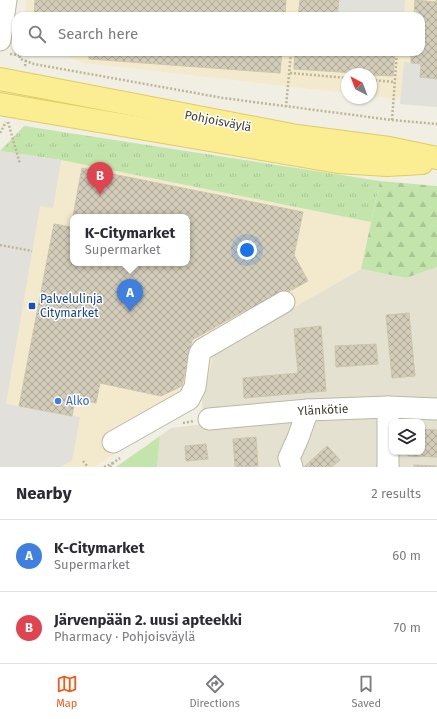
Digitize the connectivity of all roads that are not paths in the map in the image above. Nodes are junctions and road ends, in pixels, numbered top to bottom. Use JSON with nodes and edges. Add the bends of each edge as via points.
{"nodes":[{"id":1,"x":6,"y":0,"type":"edge"},
{"id":2,"x":0,"y":40,"type":"edge"},
{"id":3,"x":0,"y":79,"type":"edge"},
{"id":4,"x":4,"y":112,"type":"edge"},
{"id":5,"x":437,"y":158,"type":"edge"},
{"id":6,"x":437,"y":163,"type":"edge"},
{"id":7,"x":284,"y":302,"type":"dead end"},
{"id":8,"x":388,"y":407,"type":"junction"},
{"id":9,"x":308,"y":410,"type":"junction"},
{"id":10,"x":437,"y":410,"type":"edge"},
{"id":11,"x":209,"y":419,"type":"dead end"},
{"id":12,"x":114,"y":442,"type":"dead end"},
{"id":13,"x":292,"y":467,"type":"edge"},
{"id":14,"x":388,"y":467,"type":"edge"}],
"edges":[{"from":1,"to":2,"type":"street"},
{"from":3,"to":5,"type":"main road","name":"Pohjoisväylä","via":[[297,136],[389,148]]},
{"from":4,"to":6,"type":"main road","name":"Pohjoisväylä","via":[[338,162],[387,165]]},
{"from":7,"to":12,"type":"street","via":[[203,349],[199,357],[195,387],[189,399]]},
{"from":8,"to":9,"type":"street","name":"Ylänkötie"},
{"from":8,"to":10,"type":"street","name":"Ylänkötie"},
{"from":8,"to":14,"type":"street"},
{"from":9,"to":11,"type":"street","name":"Ylänkötie"},
{"from":9,"to":13,"type":"street","via":[[289,458]]}]}
